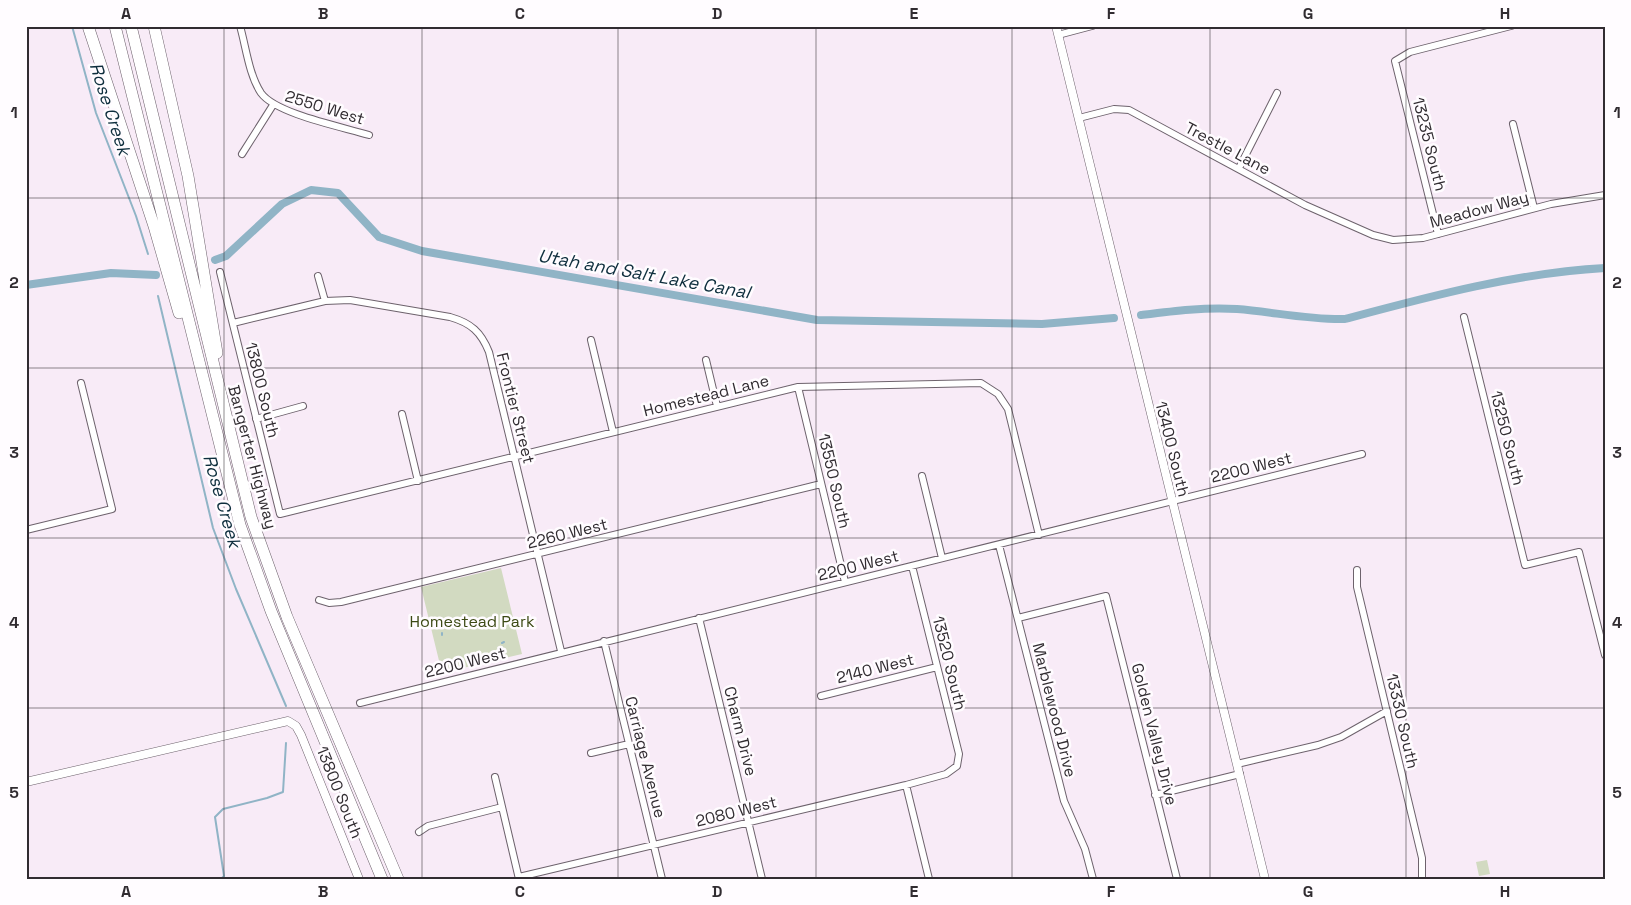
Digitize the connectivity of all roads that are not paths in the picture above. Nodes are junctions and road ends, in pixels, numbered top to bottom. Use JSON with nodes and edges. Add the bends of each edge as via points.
{"nodes":[{"id":1,"x":88,"y":26,"type":"edge"},
{"id":2,"x":115,"y":26,"type":"edge"},
{"id":3,"x":131,"y":26,"type":"edge"},
{"id":4,"x":154,"y":26,"type":"edge"},
{"id":5,"x":240,"y":26,"type":"edge"},
{"id":6,"x":1056,"y":26,"type":"edge"},
{"id":7,"x":1092,"y":26,"type":"edge"},
{"id":8,"x":1510,"y":26,"type":"edge"},
{"id":9,"x":1058,"y":35,"type":"junction"},
{"id":10,"x":1277,"y":93,"type":"dead end"},
{"id":11,"x":273,"y":105,"type":"junction"},
{"id":12,"x":1079,"y":118,"type":"junction"},
{"id":13,"x":1513,"y":124,"type":"dead end"},
{"id":14,"x":369,"y":135,"type":"dead end"},
{"id":15,"x":242,"y":154,"type":"dead end"},
{"id":16,"x":1239,"y":168,"type":"junction"},
{"id":17,"x":1605,"y":195,"type":"edge"},
{"id":18,"x":1534,"y":208,"type":"junction"},
{"id":19,"x":1362,"y":230,"type":"joint"},
{"id":20,"x":1438,"y":234,"type":"junction"},
{"id":21,"x":220,"y":272,"type":"dead end"},
{"id":22,"x":318,"y":276,"type":"dead end"},
{"id":23,"x":325,"y":301,"type":"junction"},
{"id":24,"x":1464,"y":317,"type":"dead end"},
{"id":25,"x":232,"y":323,"type":"junction"},
{"id":26,"x":591,"y":340,"type":"dead end"},
{"id":27,"x":706,"y":360,"type":"dead end"},
{"id":28,"x":81,"y":383,"type":"dead end"},
{"id":29,"x":798,"y":387,"type":"junction"},
{"id":30,"x":303,"y":406,"type":"dead end"},
{"id":31,"x":717,"y":406,"type":"junction"},
{"id":32,"x":209,"y":407,"type":"junction"},
{"id":33,"x":402,"y":414,"type":"dead end"},
{"id":34,"x":256,"y":419,"type":"junction"},
{"id":35,"x":613,"y":432,"type":"junction"},
{"id":36,"x":232,"y":446,"type":"junction"},
{"id":37,"x":1362,"y":454,"type":"dead end"},
{"id":38,"x":514,"y":457,"type":"junction"},
{"id":39,"x":922,"y":476,"type":"dead end"},
{"id":40,"x":418,"y":481,"type":"junction"},
{"id":41,"x":822,"y":484,"type":"junction"},
{"id":42,"x":1172,"y":502,"type":"junction"},
{"id":43,"x":280,"y":514,"type":"joint"},
{"id":44,"x":26,"y":530,"type":"edge"},
{"id":45,"x":1039,"y":535,"type":"junction"},
{"id":46,"x":1000,"y":545,"type":"junction"},
{"id":47,"x":538,"y":554,"type":"junction"},
{"id":48,"x":942,"y":558,"type":"junction"},
{"id":49,"x":912,"y":566,"type":"junction"},
{"id":50,"x":1357,"y":570,"type":"dead end"},
{"id":51,"x":845,"y":582,"type":"junction"},
{"id":52,"x":319,"y":600,"type":"dead end"},
{"id":53,"x":700,"y":618,"type":"junction"},
{"id":54,"x":1018,"y":618,"type":"junction"},
{"id":55,"x":604,"y":641,"type":"junction"},
{"id":56,"x":561,"y":651,"type":"junction"},
{"id":57,"x":1605,"y":655,"type":"edge"},
{"id":58,"x":937,"y":667,"type":"junction"},
{"id":59,"x":821,"y":696,"type":"dead end"},
{"id":60,"x":360,"y":703,"type":"dead end"},
{"id":61,"x":1387,"y":711,"type":"junction"},
{"id":62,"x":629,"y":744,"type":"junction"},
{"id":63,"x":591,"y":753,"type":"dead end"},
{"id":64,"x":1237,"y":764,"type":"junction"},
{"id":65,"x":957,"y":766,"type":"joint"},
{"id":66,"x":1240,"y":774,"type":"junction"},
{"id":67,"x":495,"y":777,"type":"dead end"},
{"id":68,"x":26,"y":782,"type":"edge"},
{"id":69,"x":906,"y":784,"type":"junction"},
{"id":70,"x":1155,"y":795,"type":"junction"},
{"id":71,"x":502,"y":807,"type":"junction"},
{"id":72,"x":748,"y":822,"type":"junction"},
{"id":73,"x":419,"y":832,"type":"dead end"},
{"id":74,"x":654,"y":845,"type":"junction"},
{"id":75,"x":519,"y":878,"type":"edge"},
{"id":76,"x":359,"y":879,"type":"edge"},
{"id":77,"x":382,"y":879,"type":"edge"},
{"id":78,"x":398,"y":879,"type":"edge"},
{"id":79,"x":662,"y":879,"type":"edge"},
{"id":80,"x":762,"y":879,"type":"edge"},
{"id":81,"x":929,"y":879,"type":"edge"},
{"id":82,"x":1093,"y":879,"type":"edge"},
{"id":83,"x":1177,"y":879,"type":"edge"},
{"id":84,"x":1265,"y":879,"type":"edge"},
{"id":85,"x":1422,"y":879,"type":"edge"}],
"edges":[{"from":1,"to":32,"type":"highway"},
{"from":2,"to":32,"type":"highway","name":"Bangerter Highway"},
{"from":3,"to":36,"type":"highway","name":"Bangerter Highway"},
{"from":4,"to":36,"type":"highway","via":[[188,176]]},
{"from":5,"to":11,"type":"street","via":[[256,84]]},
{"from":6,"to":9,"type":"street","name":"13400 South"},
{"from":7,"to":9,"type":"street"},
{"from":8,"to":20,"type":"street","name":"13235 South","via":[[1410,52],[1395,61]]},
{"from":9,"to":12,"type":"street","name":"13400 South"},
{"from":10,"to":16,"type":"street"},
{"from":11,"to":14,"type":"street","name":"2550 West"},
{"from":11,"to":15,"type":"street"},
{"from":12,"to":16,"type":"street","name":"Trestle Lane","via":[[1114,109],[1128,110]]},
{"from":12,"to":42,"type":"street","name":"13400 South"},
{"from":13,"to":18,"type":"street"},
{"from":16,"to":19,"type":"street","name":"Trestle Lane","via":[[1305,205]]},
{"from":17,"to":18,"type":"street","name":"Meadow Way"},
{"from":18,"to":20,"type":"street","name":"Meadow Way"},
{"from":19,"to":20,"type":"street","name":"Meadow Way","via":[[1403,241]]},
{"from":21,"to":25,"type":"street","name":"13800 South"},
{"from":22,"to":23,"type":"street"},
{"from":23,"to":25,"type":"street","name":"Frontier Street"},
{"from":23,"to":38,"type":"street","name":"Frontier Street","via":[[350,300],[450,317],[465,321],[476,329],[489,352]]},
{"from":24,"to":57,"type":"street","name":"13250 South","via":[[1525,565],[1579,552]]},
{"from":25,"to":34,"type":"street","name":"13800 South"},
{"from":26,"to":35,"type":"street"},
{"from":27,"to":31,"type":"street"},
{"from":28,"to":44,"type":"street","via":[[112,509]]},
{"from":29,"to":31,"type":"street","name":"Homestead Lane"},
{"from":29,"to":41,"type":"street","name":"13550 South"},
{"from":29,"to":45,"type":"street","name":"Homestead Lane","via":[[981,383],[998,394],[1008,409]]},
{"from":30,"to":34,"type":"street"},
{"from":31,"to":35,"type":"street","name":"Homestead Lane"},
{"from":32,"to":77,"type":"highway","name":"Bangerter Highway","via":[[233,500],[258,577]]},
{"from":33,"to":40,"type":"street"},
{"from":34,"to":43,"type":"street","name":"13800 South"},
{"from":35,"to":38,"type":"street","name":"Homestead Lane"},
{"from":36,"to":78,"type":"highway","name":"Bangerter Highway","via":[[251,517],[279,597]]},
{"from":37,"to":42,"type":"street","name":"2200 West"},
{"from":38,"to":40,"type":"street","name":"Homestead Lane"},
{"from":38,"to":47,"type":"street","name":"Frontier Street"},
{"from":39,"to":48,"type":"street"},
{"from":40,"to":43,"type":"street","name":"Homestead Lane"},
{"from":41,"to":47,"type":"street","name":"2260 West"},
{"from":41,"to":51,"type":"street","name":"13550 South"},
{"from":42,"to":45,"type":"street","name":"2200 West"},
{"from":42,"to":64,"type":"street","name":"13400 South"},
{"from":45,"to":46,"type":"street","name":"2200 West"},
{"from":46,"to":48,"type":"street","name":"2200 West"},
{"from":46,"to":54,"type":"street","name":"Marblewood Drive"},
{"from":47,"to":52,"type":"street","name":"2260 West","via":[[341,602]]},
{"from":47,"to":56,"type":"street","name":"Frontier Street"},
{"from":48,"to":49,"type":"street","name":"2200 West"},
{"from":49,"to":51,"type":"street","name":"2200 West"},
{"from":49,"to":58,"type":"street","name":"13520 South"},
{"from":50,"to":61,"type":"street","name":"13330 South","via":[[1357,587]]},
{"from":51,"to":53,"type":"street","name":"2200 West"},
{"from":53,"to":55,"type":"street","name":"2200 West"},
{"from":53,"to":72,"type":"street","name":"Charm Drive"},
{"from":54,"to":70,"type":"street","name":"Golden Valley Drive","via":[[1106,596]]},
{"from":54,"to":82,"type":"street","name":"Marblewood Drive","via":[[1064,801],[1085,849]]},
{"from":55,"to":56,"type":"street","name":"2200 West"},
{"from":55,"to":62,"type":"street","name":"Carriage Avenue"},
{"from":56,"to":60,"type":"street","name":"2200 West"},
{"from":58,"to":59,"type":"street","name":"2140 West"},
{"from":58,"to":65,"type":"street","name":"13520 South","via":[[959,754]]},
{"from":61,"to":64,"type":"street","via":[[1341,737]]},
{"from":61,"to":85,"type":"street","name":"13330 South","via":[[1422,858]]},
{"from":62,"to":63,"type":"street"},
{"from":62,"to":74,"type":"street","name":"Carriage Avenue"},
{"from":64,"to":66,"type":"street","name":"13400 South"},
{"from":65,"to":69,"type":"street","name":"2080 West","via":[[946,774]]},
{"from":66,"to":70,"type":"street"},
{"from":66,"to":84,"type":"street","name":"13400 South"},
{"from":67,"to":71,"type":"street"},
{"from":68,"to":76,"type":"street","name":"13800 South","via":[[288,721],[301,735]]},
{"from":69,"to":72,"type":"street","name":"2080 West"},
{"from":69,"to":81,"type":"street"},
{"from":70,"to":83,"type":"street","name":"Golden Valley Drive"},
{"from":71,"to":73,"type":"street","via":[[428,826]]},
{"from":71,"to":75,"type":"street"},
{"from":72,"to":74,"type":"street","name":"2080 West"},
{"from":72,"to":80,"type":"street","name":"Charm Drive"},
{"from":74,"to":75,"type":"street","name":"2080 West"},
{"from":74,"to":79,"type":"street","name":"Carriage Avenue"}]}
